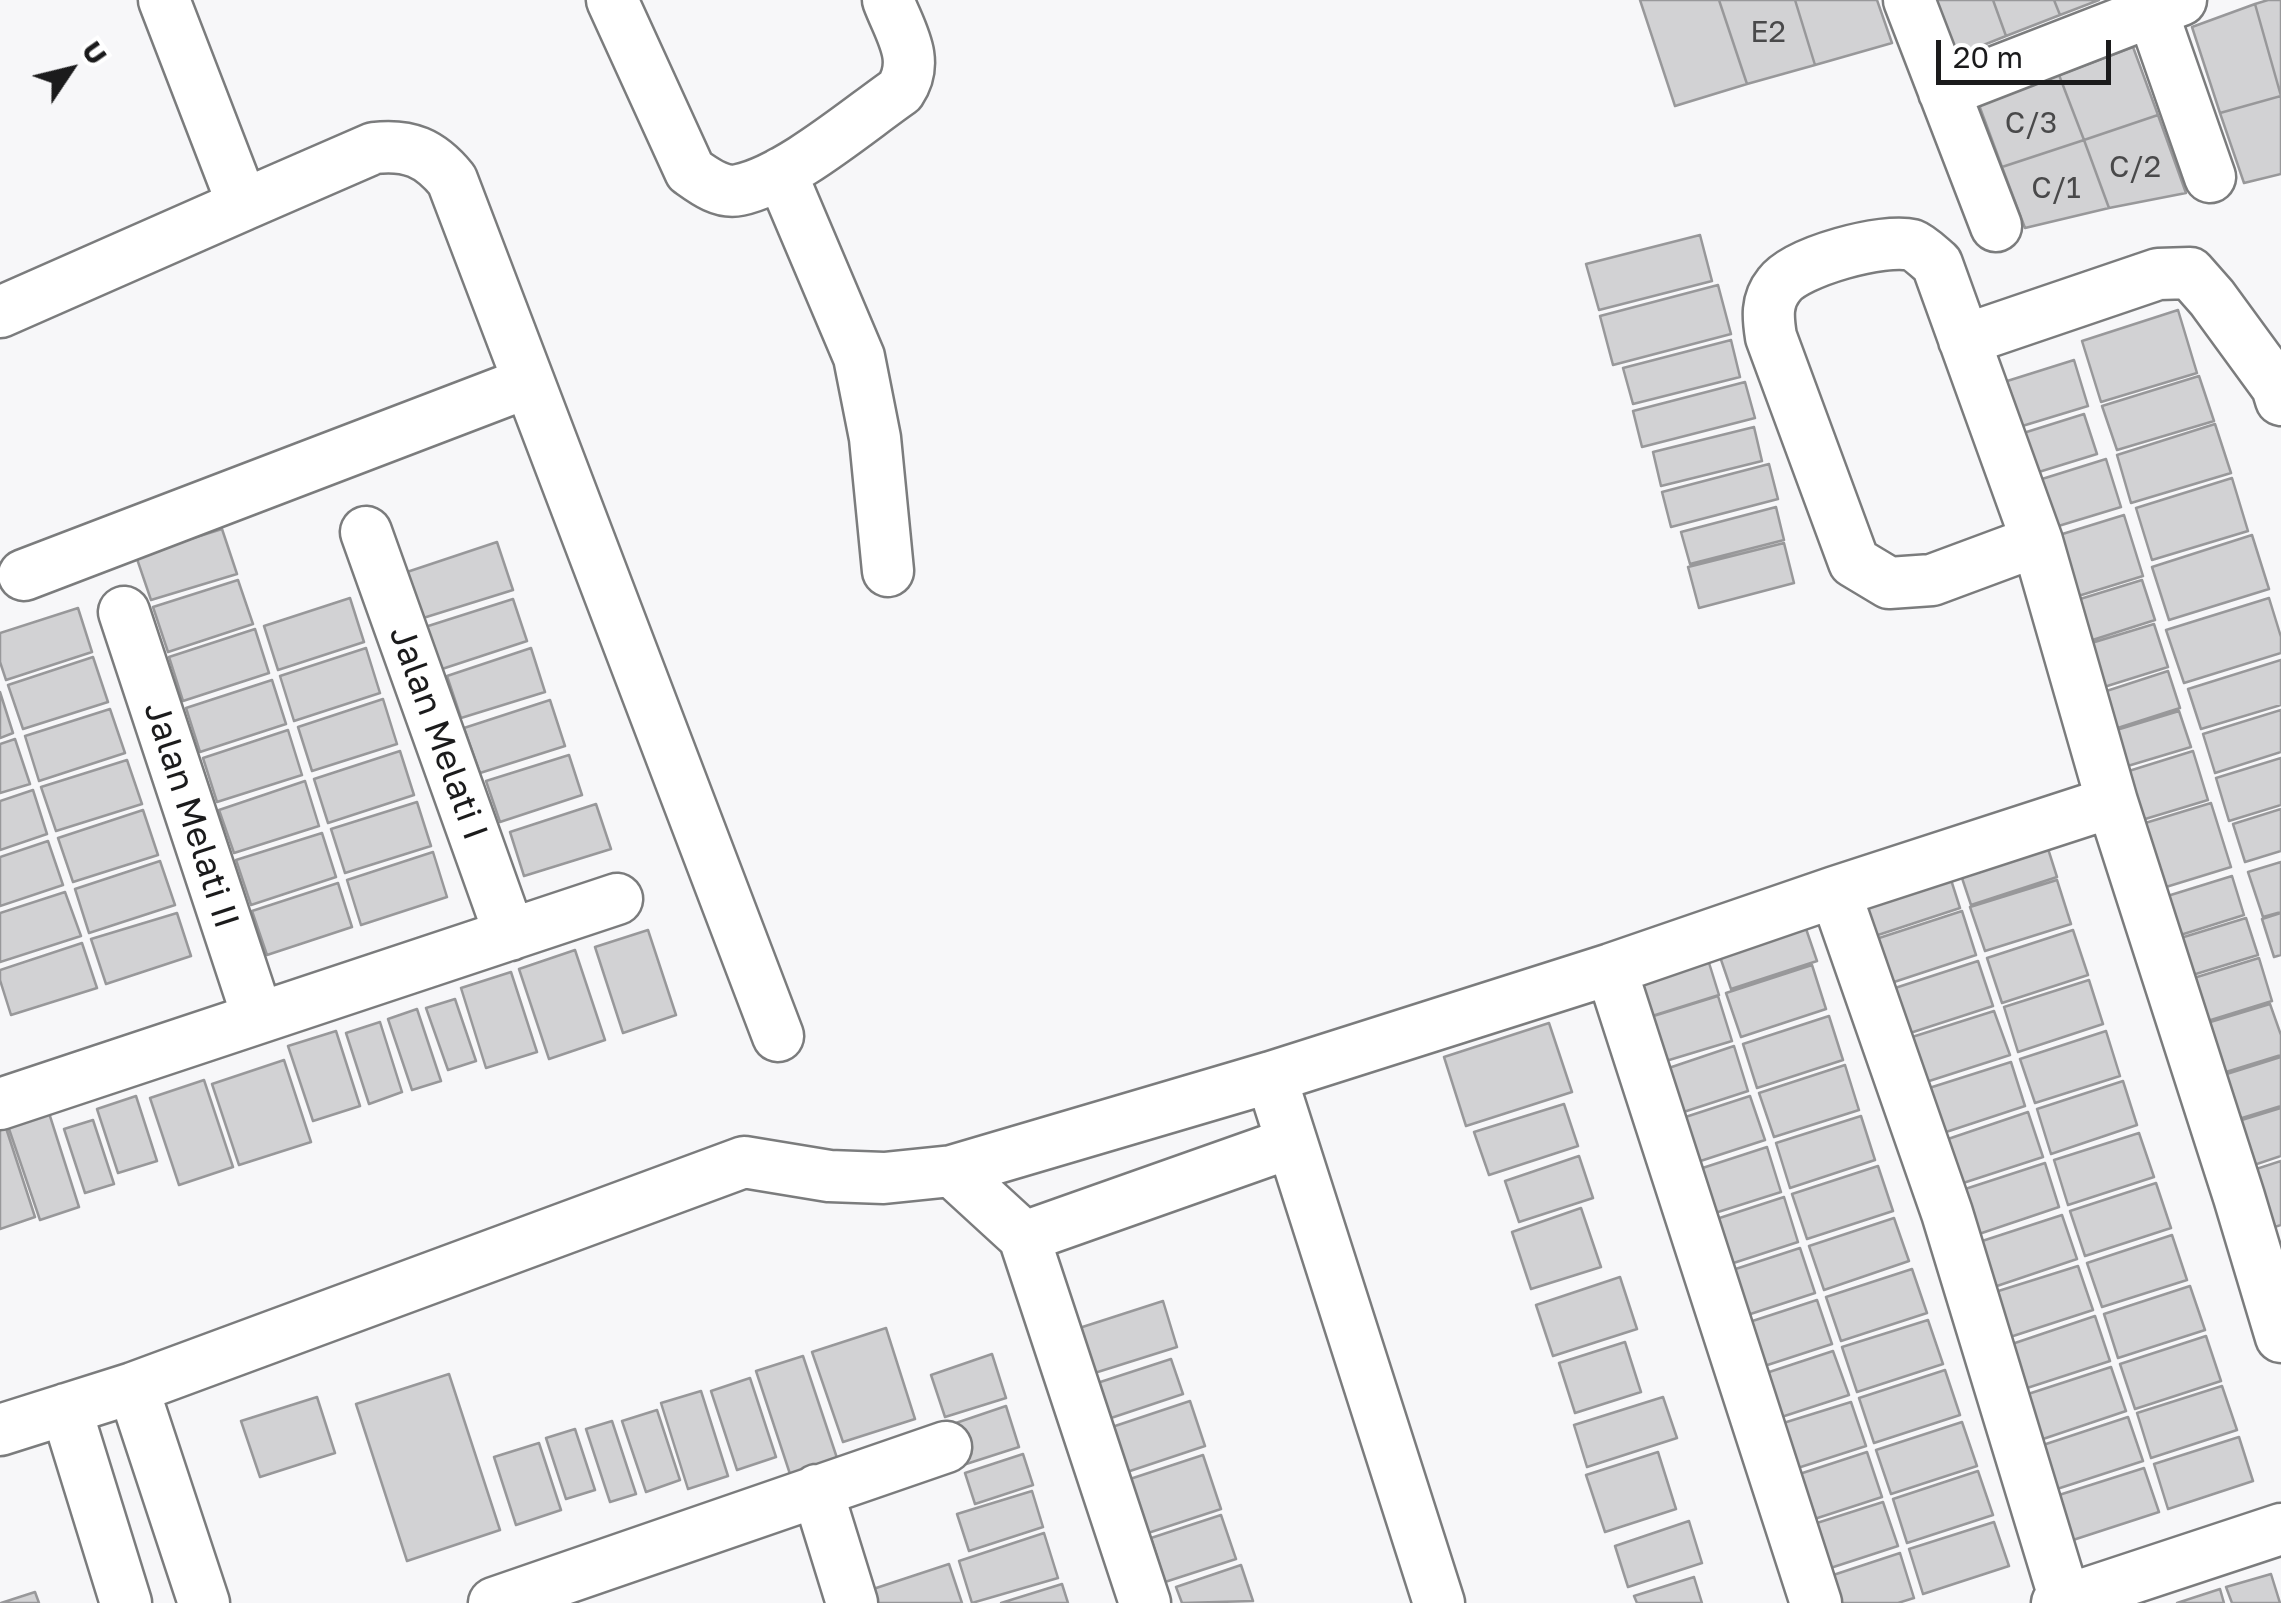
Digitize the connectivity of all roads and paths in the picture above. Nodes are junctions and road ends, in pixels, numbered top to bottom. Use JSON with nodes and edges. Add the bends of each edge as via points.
{"nodes":[{"id":1,"x":164,"y":0,"type":"edge"},
{"id":2,"x":612,"y":0,"type":"edge"},
{"id":3,"x":888,"y":0,"type":"edge"},
{"id":4,"x":1910,"y":0,"type":"edge"},
{"id":5,"x":2167,"y":5,"type":"edge"},
{"id":6,"x":1944,"y":92,"type":"junction"},
{"id":7,"x":782,"y":173,"type":"junction"},
{"id":8,"x":2210,"y":177,"type":"dead end"},
{"id":9,"x":244,"y":205,"type":"junction"},
{"id":10,"x":1996,"y":226,"type":"dead end"},
{"id":11,"x":0,"y":312,"type":"edge"},
{"id":12,"x":1964,"y":340,"type":"junction"},
{"id":13,"x":529,"y":382,"type":"junction"},
{"id":14,"x":2280,"y":391,"type":"edge"},
{"id":15,"x":366,"y":532,"type":"dead end"},
{"id":16,"x":2037,"y":541,"type":"junction"},
{"id":17,"x":888,"y":570,"type":"dead end"},
{"id":18,"x":24,"y":575,"type":"dead end"},
{"id":19,"x":124,"y":612,"type":"dead end"},
{"id":20,"x":2112,"y":802,"type":"junction"},
{"id":21,"x":1834,"y":892,"type":"junction"},
{"id":22,"x":618,"y":899,"type":"dead end"},
{"id":23,"x":510,"y":935,"type":"junction"},
{"id":24,"x":1611,"y":969,"type":"junction"},
{"id":25,"x":258,"y":1018,"type":"junction"},
{"id":26,"x":778,"y":1036,"type":"dead end"},
{"id":27,"x":1271,"y":1077,"type":"junction"},
{"id":28,"x":2,"y":1095,"type":"edge"},
{"id":29,"x":1290,"y":1144,"type":"junction"},
{"id":30,"x":952,"y":1171,"type":"junction"},
{"id":31,"x":1024,"y":1237,"type":"junction"},
{"id":32,"x":2281,"y":1337,"type":"edge"},
{"id":33,"x":133,"y":1388,"type":"junction"},
{"id":34,"x":66,"y":1410,"type":"junction"},
{"id":35,"x":0,"y":1430,"type":"edge"},
{"id":36,"x":946,"y":1448,"type":"dead end"},
{"id":37,"x":817,"y":1490,"type":"junction"},
{"id":38,"x":2281,"y":1530,"type":"edge"},
{"id":39,"x":583,"y":1589,"type":"edge"},
{"id":40,"x":2061,"y":1602,"type":"edge"},
{"id":41,"x":126,"y":1603,"type":"edge"},
{"id":42,"x":204,"y":1603,"type":"edge"},
{"id":43,"x":494,"y":1603,"type":"edge"},
{"id":44,"x":852,"y":1603,"type":"edge"},
{"id":45,"x":1145,"y":1603,"type":"edge"},
{"id":46,"x":1439,"y":1603,"type":"edge"},
{"id":47,"x":1816,"y":1603,"type":"edge"}],
"edges":[{"from":1,"to":9,"type":"street"},
{"from":2,"to":7,"type":"street","via":[[690,171],[736,192]]},
{"from":3,"to":7,"type":"street","via":[[911,60],[910,78]]},
{"from":4,"to":6,"type":"street"},
{"from":5,"to":6,"type":"street"},
{"from":5,"to":8,"type":"street"},
{"from":6,"to":10,"type":"street"},
{"from":7,"to":17,"type":"street","via":[[860,357]]},
{"from":9,"to":11,"type":"street"},
{"from":9,"to":13,"type":"street","via":[[374,148],[395,145],[431,158],[452,180]]},
{"from":12,"to":14,"type":"street","via":[[2158,274],[2190,273]]},
{"from":12,"to":16,"type":"street"},
{"from":12,"to":16,"type":"street","via":[[1936,264],[1914,245],[1874,244],[1798,270],[1780,284],[1767,310],[1854,562],[1890,584],[1932,580]]},
{"from":13,"to":18,"type":"street"},
{"from":13,"to":26,"type":"street"},
{"from":15,"to":23,"type":"street","name":"Jalan Melati I"},
{"from":16,"to":20,"type":"street"},
{"from":19,"to":25,"type":"street","name":"Jalan Melati II"},
{"from":20,"to":21,"type":"street"},
{"from":20,"to":32,"type":"street"},
{"from":21,"to":24,"type":"street"},
{"from":21,"to":40,"type":"street","via":[[1947,1214]]},
{"from":22,"to":23,"type":"street"},
{"from":23,"to":25,"type":"street"},
{"from":24,"to":27,"type":"street"},
{"from":24,"to":47,"type":"street"},
{"from":25,"to":28,"type":"street"},
{"from":27,"to":29,"type":"street"},
{"from":27,"to":30,"type":"street"},
{"from":29,"to":31,"type":"street"},
{"from":29,"to":46,"type":"street"},
{"from":30,"to":31,"type":"street"},
{"from":30,"to":33,"type":"street","via":[[829,1176],[744,1162]]},
{"from":31,"to":45,"type":"street"},
{"from":33,"to":34,"type":"street"},
{"from":33,"to":42,"type":"street"},
{"from":34,"to":35,"type":"street"},
{"from":34,"to":41,"type":"street"},
{"from":36,"to":37,"type":"street"},
{"from":37,"to":39,"type":"street"},
{"from":37,"to":44,"type":"street"},
{"from":38,"to":40,"type":"street"},
{"from":39,"to":43,"type":"street"}]}
